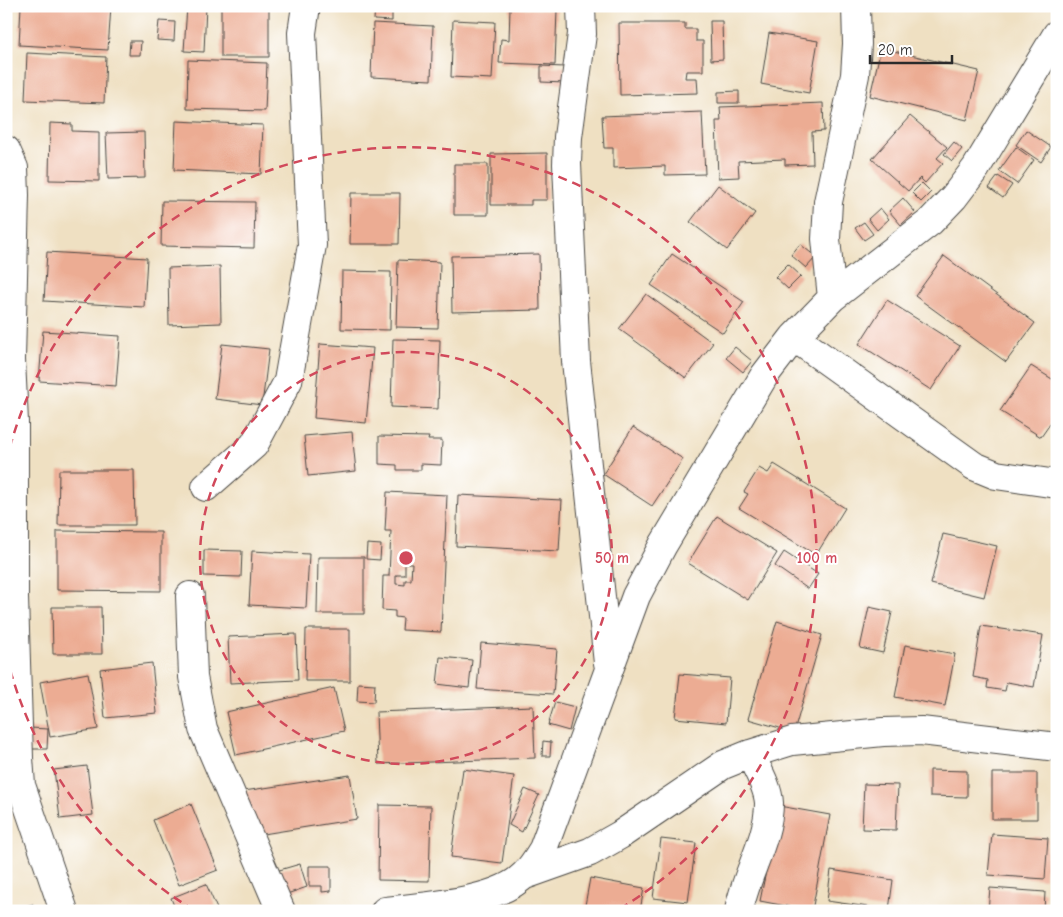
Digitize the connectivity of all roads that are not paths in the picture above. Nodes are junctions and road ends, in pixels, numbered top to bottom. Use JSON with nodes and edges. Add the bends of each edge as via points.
{"nodes":[{"id":1,"x":306,"y":6,"type":"edge"},
{"id":2,"x":581,"y":6,"type":"edge"},
{"id":3,"x":856,"y":6,"type":"edge"},
{"id":4,"x":1055,"y":40,"type":"edge"},
{"id":5,"x":6,"y":150,"type":"edge"},
{"id":6,"x":832,"y":298,"type":"junction"},
{"id":7,"x":794,"y":337,"type":"junction"},
{"id":8,"x":1057,"y":484,"type":"edge"},
{"id":9,"x":206,"y":486,"type":"dead end"},
{"id":10,"x":190,"y":596,"type":"dead end"},
{"id":11,"x":608,"y":670,"type":"junction"},
{"id":12,"x":1057,"y":747,"type":"edge"},
{"id":13,"x":750,"y":754,"type":"junction"},
{"id":14,"x":525,"y":875,"type":"junction"},
{"id":15,"x":64,"y":911,"type":"edge"},
{"id":16,"x":281,"y":911,"type":"edge"},
{"id":17,"x":385,"y":911,"type":"edge"},
{"id":18,"x":739,"y":911,"type":"edge"}],
"edges":[{"from":1,"to":9,"type":"street","via":[[302,33],[312,245],[288,381],[254,445]]},
{"from":2,"to":11,"type":"street","via":[[582,34],[568,137],[568,184],[576,361]]},
{"from":3,"to":6,"type":"street","via":[[858,44],[854,75],[828,202],[826,239]]},
{"from":4,"to":6,"type":"street","via":[[976,168],[954,197],[930,222]]},
{"from":5,"to":15,"type":"street","via":[[14,168],[15,195],[11,360],[18,758],[21,786]]},
{"from":6,"to":7,"type":"street"},
{"from":7,"to":8,"type":"street","via":[[974,466],[996,476]]},
{"from":7,"to":11,"type":"street","via":[[764,376],[663,545],[636,596]]},
{"from":10,"to":16,"type":"street","via":[[193,677],[204,729]]},
{"from":11,"to":14,"type":"street","via":[[543,849]]},
{"from":12,"to":13,"type":"street","via":[[921,731],[792,741]]},
{"from":13,"to":14,"type":"street","via":[[723,765],[590,852]]},
{"from":13,"to":18,"type":"street","via":[[766,787],[769,804],[764,832]]},
{"from":14,"to":17,"type":"street","via":[[500,890],[462,902]]}]}
